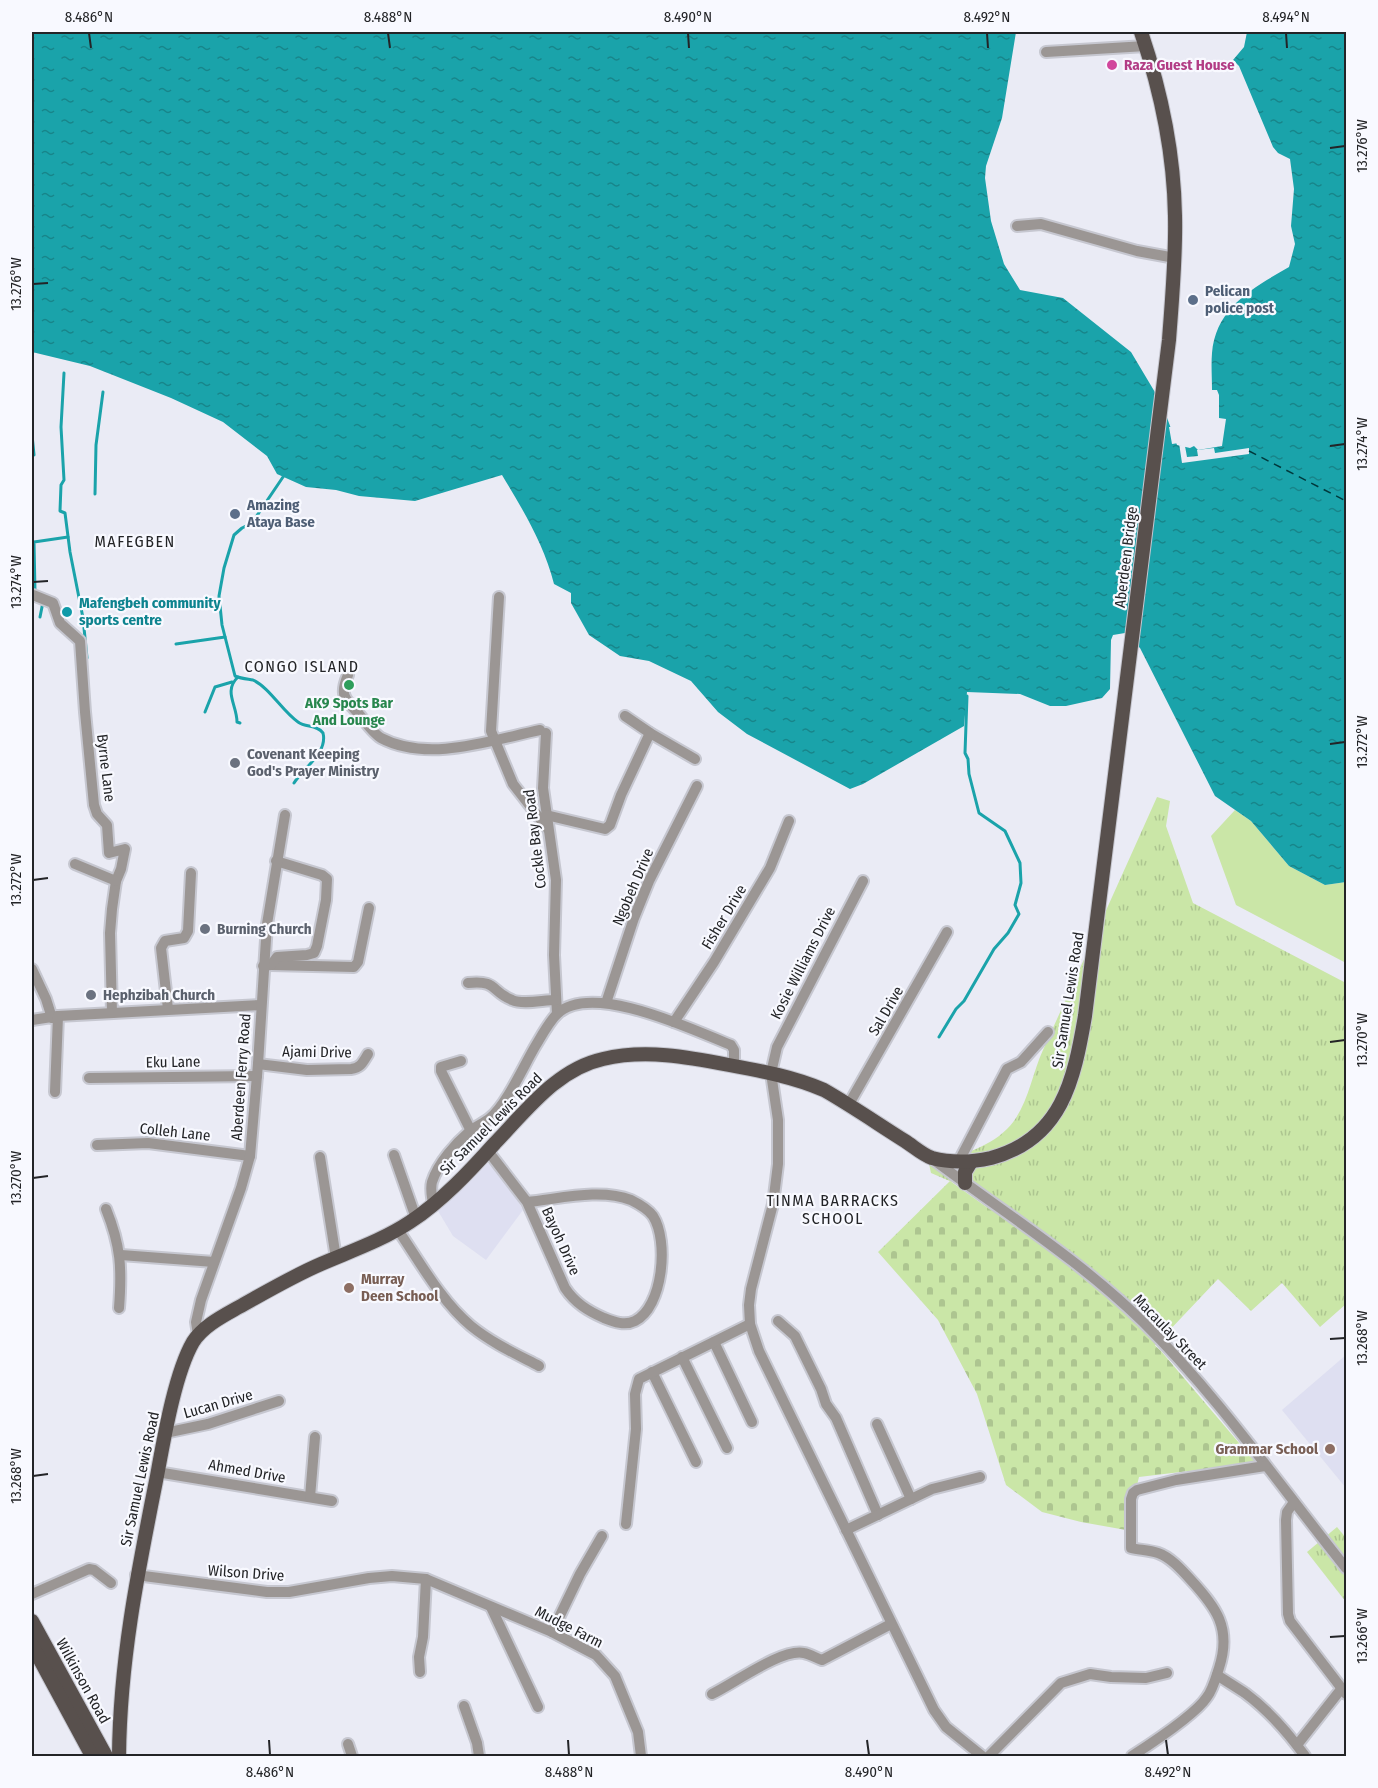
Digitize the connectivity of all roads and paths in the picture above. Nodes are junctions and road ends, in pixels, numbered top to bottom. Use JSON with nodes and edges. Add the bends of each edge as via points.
{"nodes":[{"id":1,"x":1141,"y":32,"type":"edge"},
{"id":2,"x":1146,"y":46,"type":"junction"},
{"id":3,"x":1046,"y":52,"type":"dead end"},
{"id":4,"x":1017,"y":226,"type":"dead end"},
{"id":5,"x":1174,"y":258,"type":"junction"},
{"id":6,"x":33,"y":595,"type":"dead end"},
{"id":7,"x":499,"y":597,"type":"dead end"},
{"id":8,"x":348,"y":675,"type":"dead end"},
{"id":9,"x":625,"y":716,"type":"dead end"},
{"id":10,"x":650,"y":734,"type":"junction"},
{"id":11,"x":494,"y":742,"type":"junction"},
{"id":12,"x":695,"y":759,"type":"dead end"},
{"id":13,"x":1115,"y":778,"type":"joint"},
{"id":14,"x":697,"y":786,"type":"dead end"},
{"id":15,"x":285,"y":815,"type":"dead end"},
{"id":16,"x":546,"y":815,"type":"junction"},
{"id":17,"x":789,"y":820,"type":"dead end"},
{"id":18,"x":548,"y":830,"type":"junction"},
{"id":19,"x":276,"y":861,"type":"junction"},
{"id":20,"x":75,"y":864,"type":"dead end"},
{"id":21,"x":191,"y":873,"type":"dead end"},
{"id":22,"x":116,"y":880,"type":"junction"},
{"id":23,"x":863,"y":880,"type":"dead end"},
{"id":24,"x":369,"y":908,"type":"dead end"},
{"id":25,"x":947,"y":932,"type":"dead end"},
{"id":26,"x":267,"y":965,"type":"junction"},
{"id":27,"x":32,"y":969,"type":"edge"},
{"id":28,"x":468,"y":983,"type":"dead end"},
{"id":29,"x":556,"y":1000,"type":"junction"},
{"id":30,"x":606,"y":1003,"type":"junction"},
{"id":31,"x":261,"y":1005,"type":"junction"},
{"id":32,"x":168,"y":1009,"type":"junction"},
{"id":33,"x":112,"y":1013,"type":"junction"},
{"id":34,"x":557,"y":1014,"type":"junction"},
{"id":35,"x":55,"y":1017,"type":"junction"},
{"id":36,"x":32,"y":1020,"type":"edge"},
{"id":37,"x":674,"y":1022,"type":"junction"},
{"id":38,"x":1048,"y":1032,"type":"dead end"},
{"id":39,"x":368,"y":1054,"type":"dead end"},
{"id":40,"x":461,"y":1061,"type":"dead end"},
{"id":41,"x":258,"y":1064,"type":"junction"},
{"id":42,"x":734,"y":1066,"type":"junction"},
{"id":43,"x":772,"y":1066,"type":"junction"},
{"id":44,"x":257,"y":1076,"type":"junction"},
{"id":45,"x":89,"y":1078,"type":"dead end"},
{"id":46,"x":55,"y":1092,"type":"dead end"},
{"id":47,"x":849,"y":1104,"type":"junction"},
{"id":48,"x":471,"y":1131,"type":"junction"},
{"id":49,"x":97,"y":1145,"type":"dead end"},
{"id":50,"x":488,"y":1151,"type":"junction"},
{"id":51,"x":394,"y":1155,"type":"dead end"},
{"id":52,"x":250,"y":1156,"type":"junction"},
{"id":53,"x":320,"y":1157,"type":"dead end"},
{"id":54,"x":931,"y":1158,"type":"junction"},
{"id":55,"x":965,"y":1161,"type":"junction"},
{"id":56,"x":965,"y":1183,"type":"junction"},
{"id":57,"x":527,"y":1202,"type":"junction"},
{"id":58,"x":433,"y":1204,"type":"junction"},
{"id":59,"x":106,"y":1209,"type":"dead end"},
{"id":60,"x":416,"y":1218,"type":"junction"},
{"id":61,"x":398,"y":1230,"type":"junction"},
{"id":62,"x":120,"y":1255,"type":"junction"},
{"id":63,"x":336,"y":1258,"type":"junction"},
{"id":64,"x":214,"y":1262,"type":"junction"},
{"id":65,"x":119,"y":1308,"type":"dead end"},
{"id":66,"x":778,"y":1321,"type":"dead end"},
{"id":67,"x":750,"y":1324,"type":"junction"},
{"id":68,"x":198,"y":1335,"type":"junction"},
{"id":69,"x":714,"y":1342,"type":"junction"},
{"id":70,"x":682,"y":1358,"type":"junction"},
{"id":71,"x":539,"y":1366,"type":"dead end"},
{"id":72,"x":652,"y":1372,"type":"junction"},
{"id":73,"x":279,"y":1401,"type":"dead end"},
{"id":74,"x":752,"y":1422,"type":"dead end"},
{"id":75,"x":877,"y":1424,"type":"dead end"},
{"id":76,"x":165,"y":1433,"type":"junction"},
{"id":77,"x":315,"y":1437,"type":"dead end"},
{"id":78,"x":727,"y":1448,"type":"dead end"},
{"id":79,"x":696,"y":1462,"type":"dead end"},
{"id":80,"x":1265,"y":1466,"type":"junction"},
{"id":81,"x":158,"y":1472,"type":"junction"},
{"id":82,"x":980,"y":1478,"type":"dead end"},
{"id":83,"x":310,"y":1497,"type":"junction"},
{"id":84,"x":911,"y":1499,"type":"junction"},
{"id":85,"x":332,"y":1501,"type":"dead end"},
{"id":86,"x":1294,"y":1502,"type":"junction"},
{"id":87,"x":878,"y":1515,"type":"junction"},
{"id":88,"x":626,"y":1524,"type":"dead end"},
{"id":89,"x":846,"y":1530,"type":"junction"},
{"id":90,"x":602,"y":1536,"type":"dead end"},
{"id":91,"x":1347,"y":1569,"type":"edge"},
{"id":92,"x":136,"y":1575,"type":"junction"},
{"id":93,"x":426,"y":1579,"type":"junction"},
{"id":94,"x":111,"y":1584,"type":"dead end"},
{"id":95,"x":32,"y":1594,"type":"edge"},
{"id":96,"x":491,"y":1607,"type":"junction"},
{"id":97,"x":32,"y":1621,"type":"edge"},
{"id":98,"x":891,"y":1624,"type":"junction"},
{"id":99,"x":552,"y":1632,"type":"junction"},
{"id":100,"x":32,"y":1645,"type":"edge"},
{"id":101,"x":420,"y":1672,"type":"dead end"},
{"id":102,"x":1167,"y":1673,"type":"dead end"},
{"id":103,"x":1217,"y":1675,"type":"junction"},
{"id":104,"x":1345,"y":1691,"type":"edge"},
{"id":105,"x":712,"y":1694,"type":"dead end"},
{"id":106,"x":464,"y":1706,"type":"dead end"},
{"id":107,"x":538,"y":1707,"type":"dead end"},
{"id":108,"x":119,"y":1741,"type":"junction"},
{"id":109,"x":348,"y":1744,"type":"dead end"},
{"id":110,"x":1297,"y":1745,"type":"junction"},
{"id":111,"x":102,"y":1754,"type":"edge"},
{"id":112,"x":119,"y":1756,"type":"edge"},
{"id":113,"x":352,"y":1756,"type":"edge"},
{"id":114,"x":478,"y":1756,"type":"edge"},
{"id":115,"x":641,"y":1756,"type":"edge"},
{"id":116,"x":982,"y":1756,"type":"edge"},
{"id":117,"x":989,"y":1756,"type":"edge"},
{"id":118,"x":1131,"y":1756,"type":"edge"},
{"id":119,"x":1305,"y":1756,"type":"edge"}],
"edges":[{"from":1,"to":2,"type":"main road"},
{"from":2,"to":3,"type":"street"},
{"from":2,"to":5,"type":"main road","via":[[1167,134],[1175,204]]},
{"from":4,"to":5,"type":"street","via":[[1041,224]]},
{"from":5,"to":13,"type":"main road","name":"Aberdeen Bridge","via":[[1169,340]]},
{"from":6,"to":22,"type":"street","name":"Byrne Lane","via":[[54,603],[60,622],[80,641],[94,804],[107,825],[109,853],[125,849]]},
{"from":7,"to":11,"type":"street","via":[[491,731]]},
{"from":8,"to":11,"type":"street","via":[[343,685],[344,698],[379,737],[423,749]]},
{"from":9,"to":10,"type":"street"},
{"from":10,"to":12,"type":"street"},
{"from":10,"to":16,"type":"street","via":[[605,829]]},
{"from":11,"to":16,"type":"street","name":"Cockle Bay Road","via":[[543,731]]},
{"from":11,"to":18,"type":"street","via":[[513,784]]},
{"from":13,"to":55,"type":"main road","name":"Sir Samuel Lewis Road","via":[[1085,1016],[1067,1090],[1046,1127],[1030,1141],[1008,1153]]},
{"from":14,"to":30,"type":"street","name":"Ngobeh Drive","via":[[649,881]]},
{"from":15,"to":19,"type":"street","name":"Aberdeen Ferry Road"},
{"from":16,"to":18,"type":"street","name":"Cockle Bay Road"},
{"from":17,"to":37,"type":"street","name":"Fisher Drive","via":[[770,868]]},
{"from":18,"to":29,"type":"street","name":"Cockle Bay Road","via":[[556,880]]},
{"from":19,"to":26,"type":"street","name":"Aberdeen Ferry Road"},
{"from":19,"to":26,"type":"street","via":[[322,875],[327,886],[314,953],[277,957]]},
{"from":20,"to":22,"type":"street"},
{"from":21,"to":32,"type":"street","via":[[188,931],[184,938],[165,941],[161,948]]},
{"from":22,"to":33,"type":"street","name":"Byrne Lane","via":[[110,933]]},
{"from":23,"to":43,"type":"street","name":"Kosie Williams Drive","via":[[777,1047]]},
{"from":24,"to":26,"type":"street","via":[[354,967]]},
{"from":25,"to":47,"type":"street","name":"Sal Drive"},
{"from":26,"to":31,"type":"street","name":"Aberdeen Ferry Road"},
{"from":27,"to":35,"type":"street"},
{"from":28,"to":29,"type":"street","via":[[483,981],[512,1000]]},
{"from":29,"to":34,"type":"street","name":"Cockle Bay Road"},
{"from":30,"to":34,"type":"street","via":[[577,1006]]},
{"from":30,"to":37,"type":"street"},
{"from":31,"to":32,"type":"street"},
{"from":31,"to":41,"type":"street","name":"Aberdeen Ferry Road"},
{"from":32,"to":33,"type":"street"},
{"from":33,"to":35,"type":"street"},
{"from":34,"to":48,"type":"street","via":[[499,1108]]},
{"from":35,"to":36,"type":"street"},
{"from":35,"to":46,"type":"street"},
{"from":37,"to":42,"type":"street","via":[[731,1045]]},
{"from":38,"to":55,"type":"street","via":[[1021,1062],[1007,1070]]},
{"from":39,"to":41,"type":"street","name":"Ajami Drive","via":[[357,1069],[307,1070]]},
{"from":40,"to":48,"type":"street","via":[[441,1067],[441,1071]]},
{"from":41,"to":44,"type":"street","name":"Aberdeen Ferry Road"},
{"from":42,"to":43,"type":"main road","name":"Sir Samuel Lewis Road"},
{"from":42,"to":50,"type":"main road","name":"Sir Samuel Lewis Road","via":[[648,1054],[600,1059],[555,1082]]},
{"from":43,"to":47,"type":"main road","name":"Sir Samuel Lewis Road"},
{"from":43,"to":67,"type":"street","via":[[778,1164],[773,1204],[751,1289]]},
{"from":44,"to":45,"type":"street","name":"Eku Lane"},
{"from":44,"to":52,"type":"street","name":"Aberdeen Ferry Road"},
{"from":47,"to":54,"type":"main road","name":"Sir Samuel Lewis Road"},
{"from":48,"to":58,"type":"street","via":[[436,1172],[432,1182]]},
{"from":49,"to":52,"type":"street","name":"Colleh Lane","via":[[148,1143]]},
{"from":50,"to":57,"type":"street","name":"Bayoh Drive"},
{"from":50,"to":58,"type":"main road","name":"Sir Samuel Lewis Road"},
{"from":51,"to":60,"type":"street"},
{"from":52,"to":64,"type":"street","name":"Aberdeen Ferry Road"},
{"from":53,"to":63,"type":"street"},
{"from":54,"to":55,"type":"main road","name":"Sir Samuel Lewis Road"},
{"from":54,"to":56,"type":"street","name":"Macaulay Street"},
{"from":55,"to":56,"type":"main road"},
{"from":56,"to":80,"type":"street","name":"Macaulay Street","via":[[1090,1275],[1143,1322]]},
{"from":57,"to":57,"type":"street","name":"Bayoh Drive","via":[[618,1196],[645,1208],[653,1216],[662,1247],[655,1296],[642,1317],[633,1322],[613,1322],[574,1301]]},
{"from":58,"to":60,"type":"main road","name":"Sir Samuel Lewis Road"},
{"from":59,"to":62,"type":"street"},
{"from":60,"to":61,"type":"main road","name":"Sir Samuel Lewis Road"},
{"from":61,"to":63,"type":"main road","name":"Sir Samuel Lewis Road"},
{"from":61,"to":71,"type":"street","via":[[435,1284],[470,1325]]},
{"from":62,"to":64,"type":"street"},
{"from":62,"to":65,"type":"street"},
{"from":63,"to":68,"type":"main road","name":"Sir Samuel Lewis Road","via":[[226,1314]]},
{"from":64,"to":68,"type":"street","name":"Aberdeen Ferry Road","via":[[198,1311]]},
{"from":66,"to":87,"type":"street","via":[[795,1336]]},
{"from":67,"to":69,"type":"street"},
{"from":67,"to":89,"type":"street","via":[[759,1351]]},
{"from":68,"to":76,"type":"main road","name":"Sir Samuel Lewis Road","via":[[178,1383]]},
{"from":69,"to":70,"type":"street"},
{"from":69,"to":74,"type":"street"},
{"from":70,"to":72,"type":"street"},
{"from":70,"to":78,"type":"street"},
{"from":72,"to":79,"type":"street"},
{"from":72,"to":88,"type":"street","via":[[639,1379],[635,1394],[636,1429]]},
{"from":73,"to":76,"type":"street","name":"Lucan Drive"},
{"from":75,"to":84,"type":"street"},
{"from":76,"to":81,"type":"main road","name":"Sir Samuel Lewis Road"},
{"from":77,"to":83,"type":"street"},
{"from":80,"to":86,"type":"street","name":"Macaulay Street"},
{"from":80,"to":103,"type":"street","via":[[1176,1480],[1137,1490],[1131,1499],[1131,1548],[1168,1558],[1211,1601],[1220,1619],[1224,1638]]},
{"from":81,"to":83,"type":"street","name":"Ahmed Drive"},
{"from":81,"to":92,"type":"main road","name":"Sir Samuel Lewis Road"},
{"from":82,"to":84,"type":"street","via":[[932,1489]]},
{"from":83,"to":85,"type":"street","name":"Ahmed Drive"},
{"from":84,"to":87,"type":"street"},
{"from":86,"to":91,"type":"street","name":"Macaulay Street"},
{"from":86,"to":104,"type":"street","via":[[1286,1520],[1288,1614],[1295,1629]]},
{"from":87,"to":89,"type":"street"},
{"from":89,"to":98,"type":"street"},
{"from":90,"to":99,"type":"street"},
{"from":92,"to":93,"type":"street","name":"Wilson Drive","via":[[267,1592],[392,1576]]},
{"from":92,"to":108,"type":"main road","name":"Sir Samuel Lewis Road"},
{"from":93,"to":96,"type":"street","name":"Mudge Farm"},
{"from":93,"to":101,"type":"street"},
{"from":94,"to":95,"type":"street","via":[[89,1569]]},
{"from":96,"to":99,"type":"street","name":"Mudge Farm"},
{"from":96,"to":107,"type":"street"},
{"from":97,"to":111,"type":"main road","name":"Wilkinson Road"},
{"from":98,"to":105,"type":"street","via":[[822,1660],[803,1652],[780,1655]]},
{"from":98,"to":116,"type":"street","via":[[934,1710],[946,1727]]},
{"from":99,"to":115,"type":"street","name":"Mudge Farm","via":[[596,1655],[615,1676],[638,1732]]},
{"from":100,"to":111,"type":"main road","name":"Wilkinson Road"},
{"from":102,"to":117,"type":"street","via":[[1146,1678],[1090,1674],[1061,1683]]},
{"from":103,"to":110,"type":"street","via":[[1261,1706]]},
{"from":103,"to":118,"type":"street","via":[[1197,1709]]},
{"from":104,"to":110,"type":"street"},
{"from":106,"to":114,"type":"street"},
{"from":108,"to":111,"type":"main road"},
{"from":108,"to":112,"type":"main road","name":"Sir Samuel Lewis Road"},
{"from":109,"to":113,"type":"street"},
{"from":110,"to":119,"type":"street"}]}
